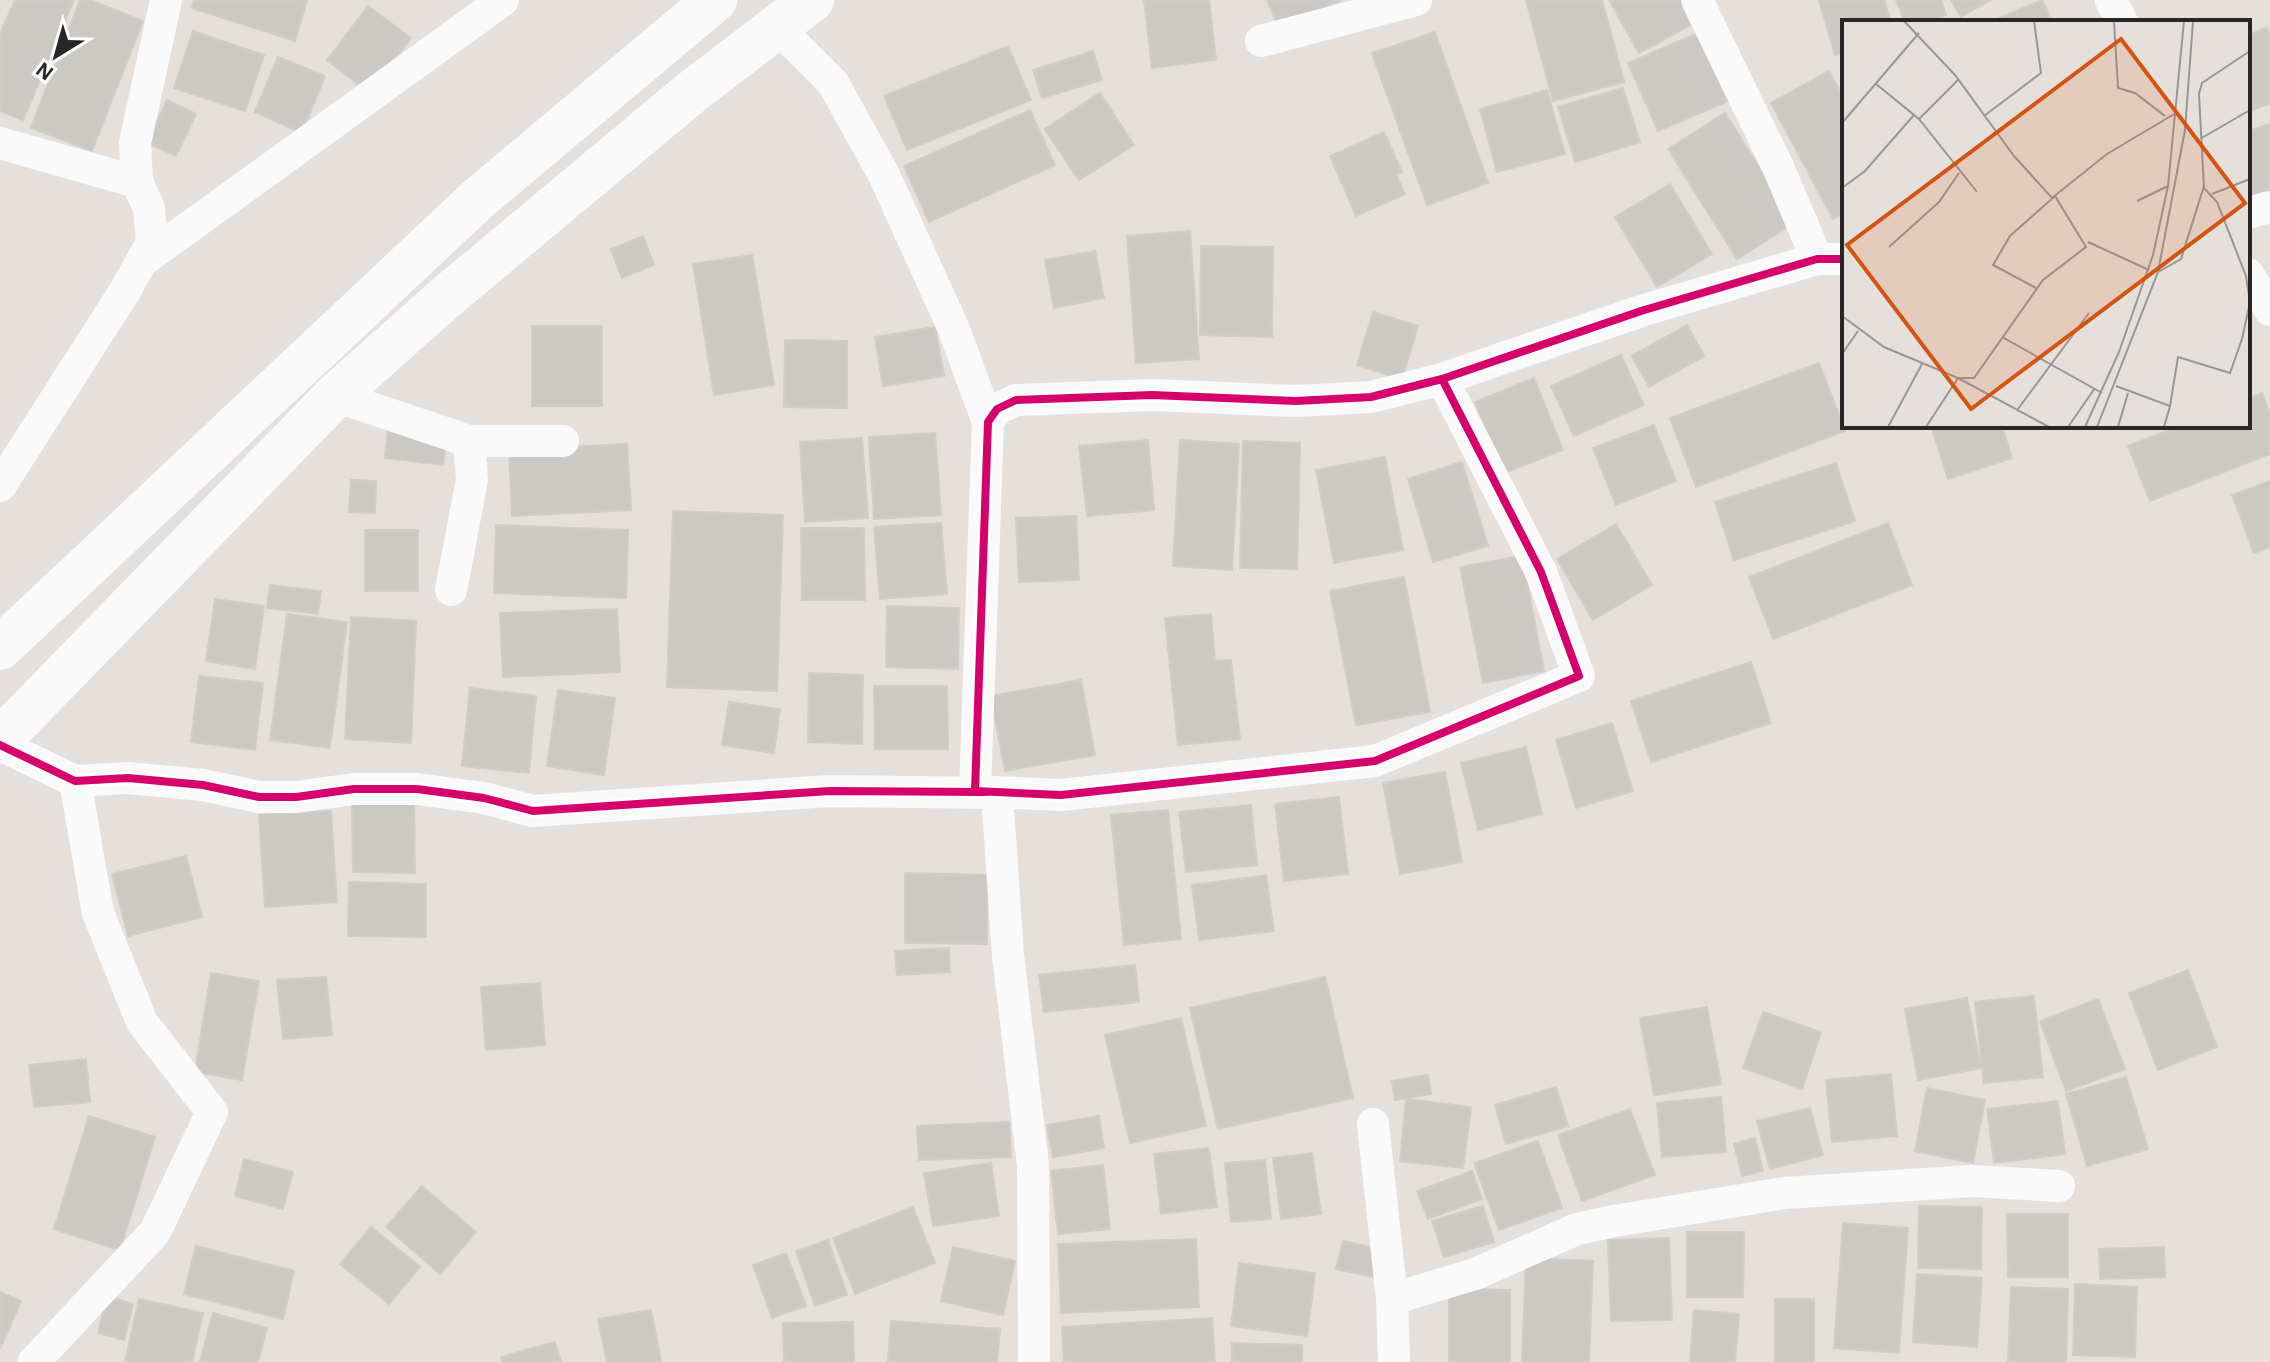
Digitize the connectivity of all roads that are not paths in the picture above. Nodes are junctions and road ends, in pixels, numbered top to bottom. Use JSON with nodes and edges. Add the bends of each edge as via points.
{"nodes":[{"id":1,"x":166,"y":0,"type":"edge"},
{"id":2,"x":503,"y":0,"type":"edge"},
{"id":3,"x":715,"y":0,"type":"edge"},
{"id":4,"x":812,"y":0,"type":"edge"},
{"id":5,"x":1416,"y":0,"type":"edge"},
{"id":6,"x":1697,"y":0,"type":"edge"},
{"id":7,"x":2111,"y":0,"type":"edge"},
{"id":8,"x":2121,"y":20,"type":"edge"},
{"id":9,"x":775,"y":25,"type":"junction"},
{"id":10,"x":1261,"y":41,"type":"dead end"},
{"id":11,"x":0,"y":143,"type":"edge"},
{"id":12,"x":137,"y":182,"type":"junction"},
{"id":13,"x":2270,"y":207,"type":"edge"},
{"id":14,"x":2250,"y":212,"type":"edge"},
{"id":15,"x":145,"y":259,"type":"junction"},
{"id":16,"x":1830,"y":259,"type":"edge"},
{"id":17,"x":2250,"y":277,"type":"edge"},
{"id":18,"x":2270,"y":310,"type":"edge"},
{"id":19,"x":1442,"y":379,"type":"junction"},
{"id":20,"x":335,"y":396,"type":"junction"},
{"id":21,"x":988,"y":422,"type":"junction"},
{"id":22,"x":469,"y":441,"type":"junction"},
{"id":23,"x":563,"y":441,"type":"dead end"},
{"id":24,"x":0,"y":486,"type":"edge"},
{"id":25,"x":451,"y":590,"type":"dead end"},
{"id":26,"x":0,"y":648,"type":"edge"},
{"id":27,"x":0,"y":742,"type":"edge"},
{"id":28,"x":75,"y":781,"type":"junction"},
{"id":29,"x":975,"y":791,"type":"junction"},
{"id":30,"x":1373,"y":1124,"type":"dead end"},
{"id":31,"x":2059,"y":1186,"type":"dead end"},
{"id":32,"x":1392,"y":1299,"type":"junction"},
{"id":33,"x":34,"y":1362,"type":"edge"},
{"id":34,"x":1034,"y":1362,"type":"edge"},
{"id":35,"x":1394,"y":1362,"type":"edge"}],
"edges":[{"from":1,"to":12,"type":"street","via":[[137,131]]},
{"from":2,"to":15,"type":"street"},
{"from":3,"to":26,"type":"main road","via":[[479,198]]},
{"from":4,"to":9,"type":"main road"},
{"from":5,"to":10,"type":"street"},
{"from":6,"to":16,"type":"street","via":[[1778,167]]},
{"from":7,"to":8,"type":"street"},
{"from":9,"to":20,"type":"main road","via":[[445,298]]},
{"from":9,"to":21,"type":"street","via":[[833,83],[884,175],[953,327]]},
{"from":11,"to":12,"type":"street"},
{"from":12,"to":15,"type":"street","via":[[151,224],[152,242]]},
{"from":13,"to":14,"type":"street"},
{"from":15,"to":24,"type":"street"},
{"from":16,"to":19,"type":"street","via":[[1641,311]]},
{"from":17,"to":18,"type":"street"},
{"from":19,"to":21,"type":"street","via":[[1371,397],[1296,401],[1152,395],[1016,400],[997,409]]},
{"from":19,"to":29,"type":"street","via":[[1541,572],[1579,676],[1375,761],[1061,795]]},
{"from":20,"to":22,"type":"street"},
{"from":20,"to":27,"type":"main road"},
{"from":21,"to":29,"type":"street"},
{"from":22,"to":23,"type":"street"},
{"from":22,"to":25,"type":"street","via":[[472,480]]},
{"from":27,"to":28,"type":"street"},
{"from":28,"to":29,"type":"street","via":[[128,778],[259,797],[417,789],[533,811],[830,791]]},
{"from":28,"to":33,"type":"street","via":[[98,913],[142,1022],[212,1112],[155,1232]]},
{"from":29,"to":34,"type":"street","via":[[997,793],[1008,955],[1033,1165]]},
{"from":30,"to":32,"type":"street"},
{"from":31,"to":32,"type":"street","via":[[1972,1181],[1785,1193],[1642,1216],[1577,1229],[1475,1274]]},
{"from":32,"to":35,"type":"street"}]}
